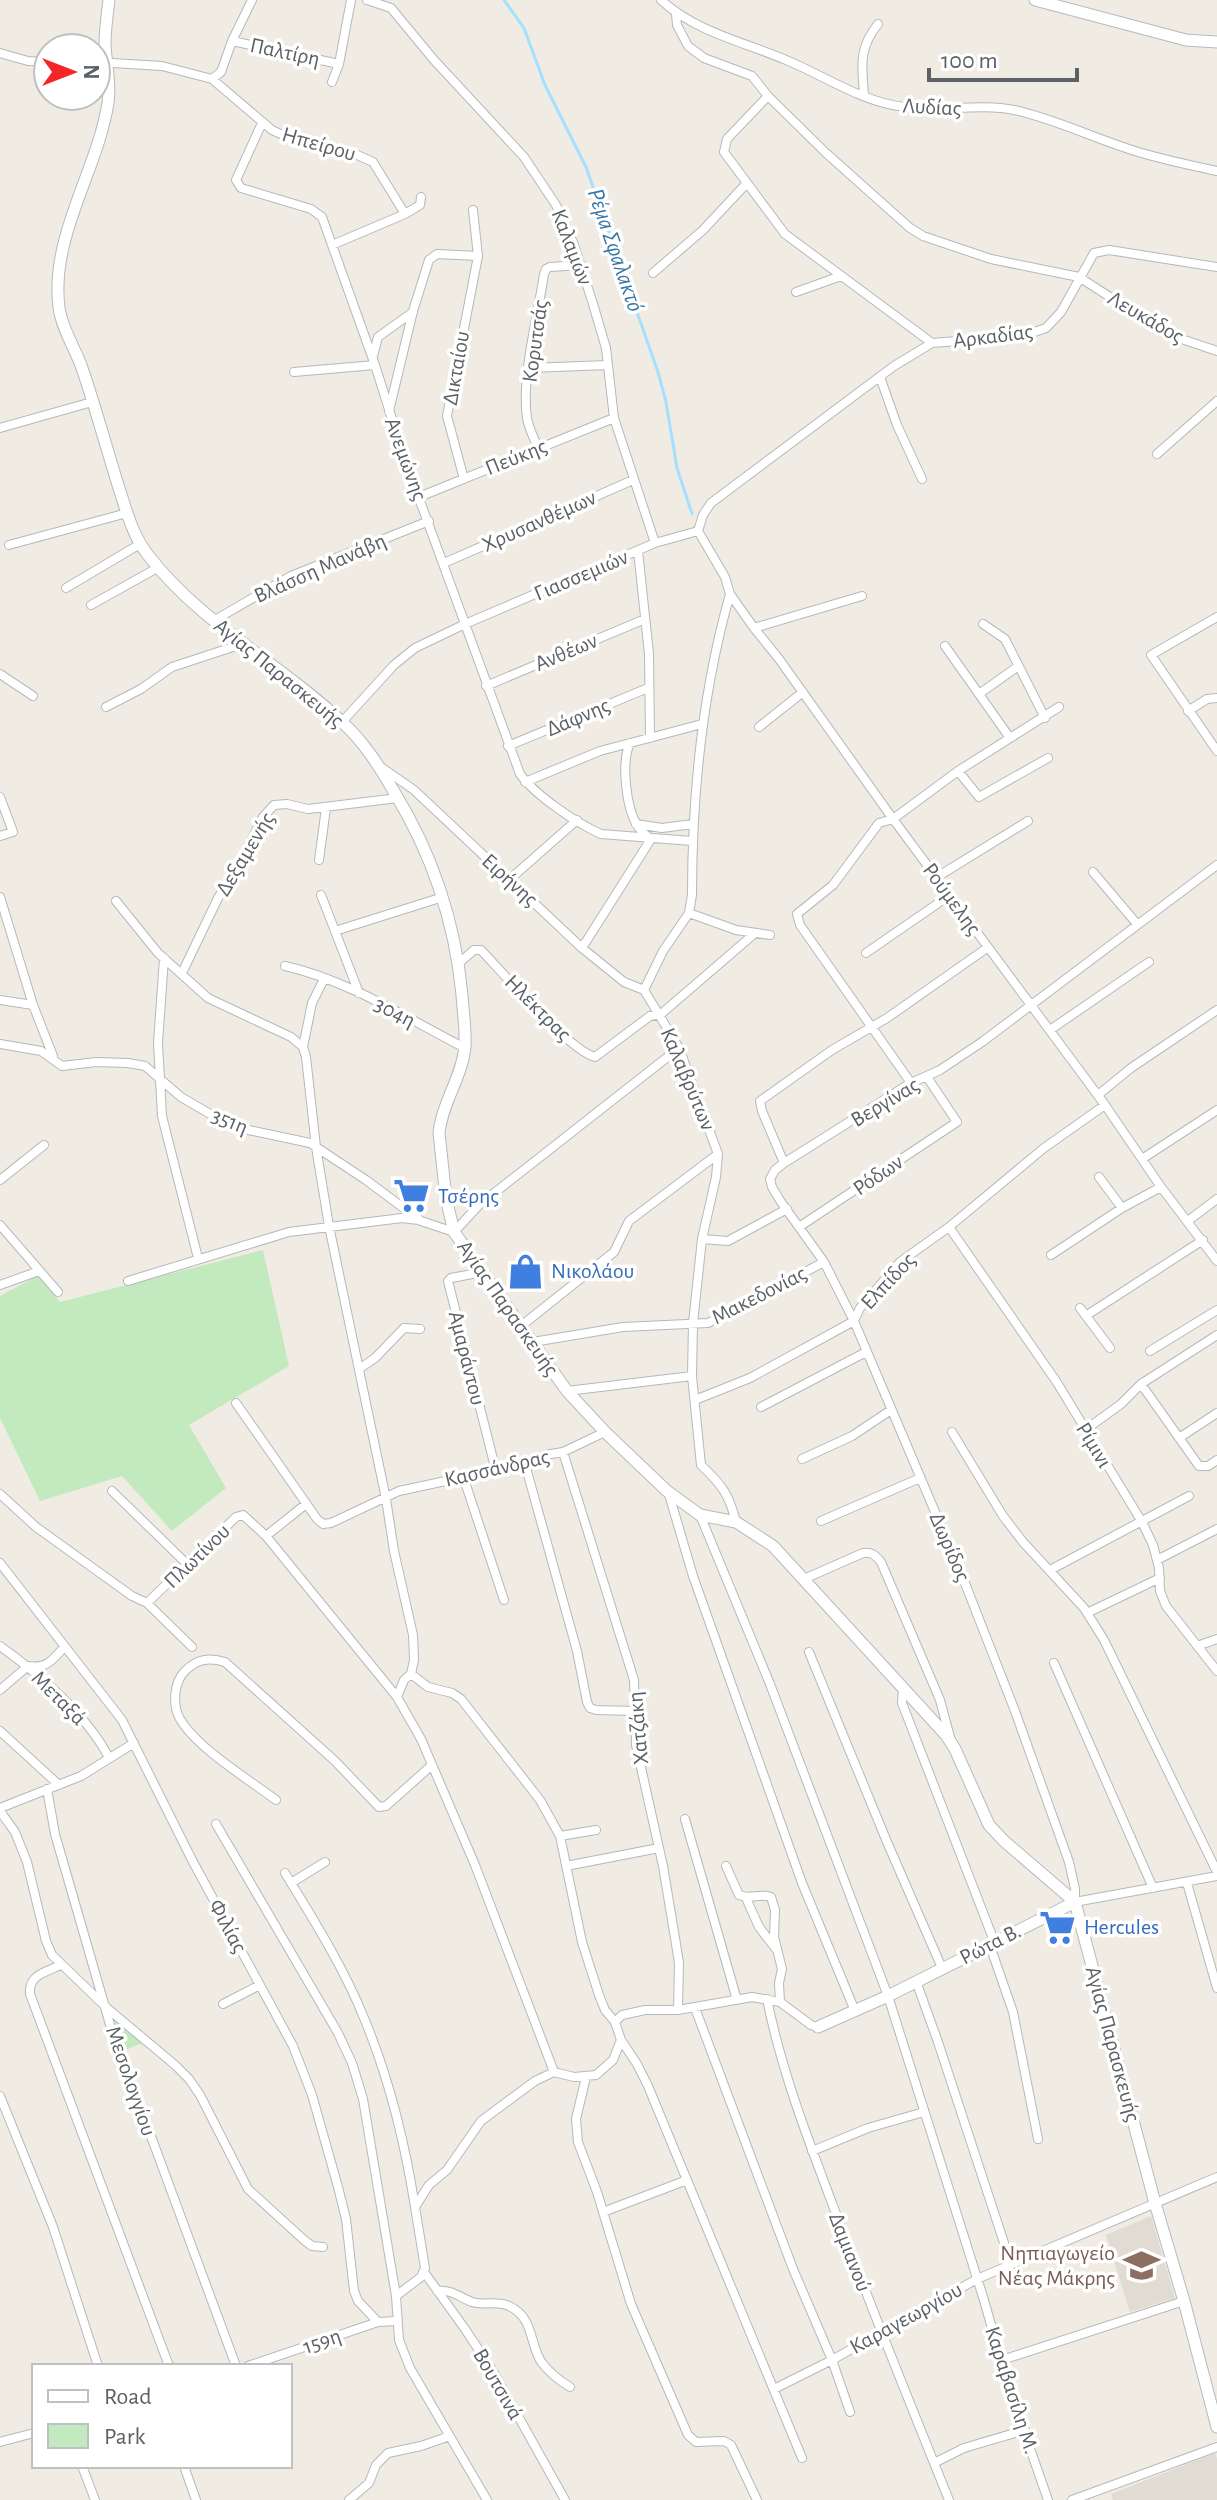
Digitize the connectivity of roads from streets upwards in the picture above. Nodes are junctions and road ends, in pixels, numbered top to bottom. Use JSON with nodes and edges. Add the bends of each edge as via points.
{"nodes":[{"id":1,"x":109,"y":0,"type":"edge"},
{"id":2,"x":252,"y":0,"type":"edge"},
{"id":3,"x":351,"y":0,"type":"edge"},
{"id":4,"x":367,"y":0,"type":"edge"},
{"id":5,"x":661,"y":0,"type":"edge"},
{"id":6,"x":1035,"y":0,"type":"edge"},
{"id":7,"x":676,"y":14,"type":"junction"},
{"id":8,"x":878,"y":24,"type":"dead end"},
{"id":9,"x":105,"y":32,"type":"edge"},
{"id":10,"x":232,"y":41,"type":"junction"},
{"id":11,"x":1217,"y":42,"type":"edge"},
{"id":12,"x":0,"y":53,"type":"edge"},
{"id":13,"x":32,"y":60,"type":"edge"},
{"id":14,"x":112,"y":62,"type":"edge"},
{"id":15,"x":339,"y":64,"type":"junction"},
{"id":16,"x":212,"y":79,"type":"junction"},
{"id":17,"x":332,"y":82,"type":"dead end"},
{"id":18,"x":864,"y":95,"type":"junction"},
{"id":19,"x":768,"y":96,"type":"junction"},
{"id":20,"x":106,"y":112,"type":"edge"},
{"id":21,"x":262,"y":123,"type":"junction"},
{"id":22,"x":1217,"y":171,"type":"edge"},
{"id":23,"x":746,"y":184,"type":"junction"},
{"id":24,"x":421,"y":197,"type":"dead end"},
{"id":25,"x":473,"y":210,"type":"dead end"},
{"id":26,"x":405,"y":214,"type":"junction"},
{"id":27,"x":332,"y":245,"type":"junction"},
{"id":28,"x":478,"y":256,"type":"junction"},
{"id":29,"x":581,"y":265,"type":"junction"},
{"id":30,"x":1217,"y":267,"type":"edge"},
{"id":31,"x":653,"y":273,"type":"dead end"},
{"id":32,"x":841,"y":276,"type":"junction"},
{"id":33,"x":1079,"y":277,"type":"junction"},
{"id":34,"x":796,"y":292,"type":"dead end"},
{"id":35,"x":413,"y":311,"type":"junction"},
{"id":36,"x":932,"y":343,"type":"junction"},
{"id":37,"x":1217,"y":351,"type":"edge"},
{"id":38,"x":374,"y":362,"type":"junction"},
{"id":39,"x":608,"y":365,"type":"junction"},
{"id":40,"x":529,"y":368,"type":"junction"},
{"id":41,"x":294,"y":372,"type":"dead end"},
{"id":42,"x":880,"y":377,"type":"junction"},
{"id":43,"x":1217,"y":401,"type":"edge"},
{"id":44,"x":92,"y":402,"type":"junction"},
{"id":45,"x":388,"y":411,"type":"junction"},
{"id":46,"x":614,"y":418,"type":"junction"},
{"id":47,"x":0,"y":428,"type":"edge"},
{"id":48,"x":538,"y":448,"type":"junction"},
{"id":49,"x":1157,"y":454,"type":"dead end"},
{"id":50,"x":464,"y":479,"type":"junction"},
{"id":51,"x":922,"y":479,"type":"dead end"},
{"id":52,"x":633,"y":480,"type":"junction"},
{"id":53,"x":419,"y":497,"type":"junction"},
{"id":54,"x":127,"y":513,"type":"junction"},
{"id":55,"x":429,"y":521,"type":"junction"},
{"id":56,"x":698,"y":531,"type":"junction"},
{"id":57,"x":655,"y":543,"type":"junction"},
{"id":58,"x":140,"y":544,"type":"junction"},
{"id":59,"x":9,"y":545,"type":"dead end"},
{"id":60,"x":638,"y":551,"type":"junction"},
{"id":61,"x":444,"y":563,"type":"junction"},
{"id":62,"x":159,"y":567,"type":"junction"},
{"id":63,"x":66,"y":588,"type":"dead end"},
{"id":64,"x":730,"y":594,"type":"junction"},
{"id":65,"x":862,"y":596,"type":"dead end"},
{"id":66,"x":91,"y":605,"type":"dead end"},
{"id":67,"x":1217,"y":617,"type":"edge"},
{"id":68,"x":645,"y":619,"type":"junction"},
{"id":69,"x":213,"y":621,"type":"junction"},
{"id":70,"x":465,"y":624,"type":"junction"},
{"id":71,"x":983,"y":624,"type":"dead end"},
{"id":72,"x":754,"y":628,"type":"junction"},
{"id":73,"x":242,"y":644,"type":"junction"},
{"id":74,"x":945,"y":646,"type":"dead end"},
{"id":75,"x":1017,"y":667,"type":"junction"},
{"id":76,"x":0,"y":674,"type":"edge"},
{"id":77,"x":486,"y":686,"type":"junction"},
{"id":78,"x":648,"y":688,"type":"junction"},
{"id":79,"x":803,"y":692,"type":"junction"},
{"id":80,"x":979,"y":694,"type":"junction"},
{"id":81,"x":33,"y":696,"type":"dead end"},
{"id":82,"x":1217,"y":698,"type":"edge"},
{"id":83,"x":106,"y":707,"type":"dead end"},
{"id":84,"x":1059,"y":707,"type":"dead end"},
{"id":85,"x":1188,"y":711,"type":"junction"},
{"id":86,"x":1045,"y":718,"type":"junction"},
{"id":87,"x":342,"y":722,"type":"junction"},
{"id":88,"x":702,"y":724,"type":"junction"},
{"id":89,"x":759,"y":727,"type":"dead end"},
{"id":90,"x":650,"y":738,"type":"junction"},
{"id":91,"x":1010,"y":738,"type":"junction"},
{"id":92,"x":630,"y":743,"type":"junction"},
{"id":93,"x":508,"y":746,"type":"junction"},
{"id":94,"x":1217,"y":751,"type":"edge"},
{"id":95,"x":1048,"y":758,"type":"dead end"},
{"id":96,"x":379,"y":765,"type":"junction"},
{"id":97,"x":958,"y":771,"type":"junction"},
{"id":98,"x":525,"y":782,"type":"junction"},
{"id":99,"x":0,"y":797,"type":"edge"},
{"id":100,"x":398,"y":798,"type":"junction"},
{"id":101,"x":326,"y":808,"type":"junction"},
{"id":102,"x":893,"y":819,"type":"junction"},
{"id":103,"x":577,"y":820,"type":"junction"},
{"id":104,"x":1028,"y":821,"type":"dead end"},
{"id":105,"x":636,"y":824,"type":"junction"},
{"id":106,"x":693,"y":824,"type":"junction"},
{"id":107,"x":0,"y":836,"type":"edge"},
{"id":108,"x":651,"y":839,"type":"junction"},
{"id":109,"x":692,"y":841,"type":"junction"},
{"id":110,"x":319,"y":860,"type":"dead end"},
{"id":111,"x":1217,"y":865,"type":"edge"},
{"id":112,"x":1093,"y":872,"type":"dead end"},
{"id":113,"x":937,"y":877,"type":"junction"},
{"id":114,"x":509,"y":880,"type":"junction"},
{"id":115,"x":321,"y":895,"type":"dead end"},
{"id":116,"x":950,"y":895,"type":"junction"},
{"id":117,"x":0,"y":897,"type":"edge"},
{"id":118,"x":443,"y":897,"type":"junction"},
{"id":119,"x":116,"y":901,"type":"dead end"},
{"id":120,"x":689,"y":913,"type":"junction"},
{"id":121,"x":1137,"y":924,"type":"junction"},
{"id":122,"x":335,"y":931,"type":"junction"},
{"id":123,"x":754,"y":934,"type":"junction"},
{"id":124,"x":770,"y":935,"type":"dead end"},
{"id":125,"x":582,"y":948,"type":"junction"},
{"id":126,"x":987,"y":948,"type":"junction"},
{"id":127,"x":866,"y":953,"type":"dead end"},
{"id":128,"x":164,"y":958,"type":"junction"},
{"id":129,"x":1149,"y":962,"type":"dead end"},
{"id":130,"x":459,"y":963,"type":"junction"},
{"id":131,"x":285,"y":966,"type":"dead end"},
{"id":132,"x":182,"y":973,"type":"junction"},
{"id":133,"x":324,"y":979,"type":"junction"},
{"id":134,"x":644,"y":990,"type":"junction"},
{"id":135,"x":359,"y":993,"type":"junction"},
{"id":136,"x":0,"y":1000,"type":"edge"},
{"id":137,"x":33,"y":1005,"type":"junction"},
{"id":138,"x":1030,"y":1005,"type":"junction"},
{"id":139,"x":1217,"y":1010,"type":"edge"},
{"id":140,"x":661,"y":1014,"type":"junction"},
{"id":141,"x":871,"y":1026,"type":"junction"},
{"id":142,"x":1050,"y":1030,"type":"junction"},
{"id":143,"x":0,"y":1044,"type":"edge"},
{"id":144,"x":303,"y":1047,"type":"junction"},
{"id":145,"x":465,"y":1048,"type":"junction"},
{"id":146,"x":679,"y":1048,"type":"junction"},
{"id":147,"x":55,"y":1059,"type":"junction"},
{"id":148,"x":927,"y":1077,"type":"junction"},
{"id":149,"x":158,"y":1078,"type":"junction"},
{"id":150,"x":911,"y":1083,"type":"junction"},
{"id":151,"x":1098,"y":1095,"type":"junction"},
{"id":152,"x":1105,"y":1105,"type":"junction"},
{"id":153,"x":1217,"y":1110,"type":"edge"},
{"id":154,"x":44,"y":1145,"type":"dead end"},
{"id":155,"x":316,"y":1147,"type":"junction"},
{"id":156,"x":718,"y":1154,"type":"junction"},
{"id":157,"x":1142,"y":1159,"type":"junction"},
{"id":158,"x":784,"y":1163,"type":"junction"},
{"id":159,"x":1099,"y":1177,"type":"dead end"},
{"id":160,"x":0,"y":1180,"type":"edge"},
{"id":161,"x":1161,"y":1187,"type":"junction"},
{"id":162,"x":1217,"y":1199,"type":"edge"},
{"id":163,"x":1122,"y":1208,"type":"junction"},
{"id":164,"x":787,"y":1209,"type":"junction"},
{"id":165,"x":1189,"y":1220,"type":"junction"},
{"id":166,"x":421,"y":1221,"type":"junction"},
{"id":167,"x":0,"y":1225,"type":"edge"},
{"id":168,"x":329,"y":1226,"type":"junction"},
{"id":169,"x":799,"y":1227,"type":"junction"},
{"id":170,"x":949,"y":1227,"type":"junction"},
{"id":171,"x":454,"y":1232,"type":"junction"},
{"id":172,"x":702,"y":1239,"type":"junction"},
{"id":173,"x":1203,"y":1240,"type":"junction"},
{"id":174,"x":1051,"y":1255,"type":"dead end"},
{"id":175,"x":198,"y":1258,"type":"junction"},
{"id":176,"x":1217,"y":1261,"type":"edge"},
{"id":177,"x":824,"y":1262,"type":"junction"},
{"id":178,"x":39,"y":1271,"type":"junction"},
{"id":179,"x":483,"y":1272,"type":"junction"},
{"id":180,"x":128,"y":1281,"type":"dead end"},
{"id":181,"x":0,"y":1285,"type":"edge"},
{"id":182,"x":58,"y":1292,"type":"dead end"},
{"id":183,"x":1217,"y":1310,"type":"edge"},
{"id":184,"x":854,"y":1321,"type":"junction"},
{"id":185,"x":693,"y":1323,"type":"junction"},
{"id":186,"x":521,"y":1326,"type":"junction"},
{"id":187,"x":420,"y":1329,"type":"dead end"},
{"id":188,"x":1217,"y":1335,"type":"edge"},
{"id":189,"x":533,"y":1342,"type":"junction"},
{"id":190,"x":1110,"y":1348,"type":"dead end"},
{"id":191,"x":1150,"y":1351,"type":"dead end"},
{"id":192,"x":866,"y":1352,"type":"junction"},
{"id":193,"x":359,"y":1369,"type":"junction"},
{"id":194,"x":692,"y":1376,"type":"junction"},
{"id":195,"x":1141,"y":1384,"type":"junction"},
{"id":196,"x":567,"y":1391,"type":"junction"},
{"id":197,"x":695,"y":1400,"type":"junction"},
{"id":198,"x":236,"y":1403,"type":"dead end"},
{"id":199,"x":761,"y":1407,"type":"dead end"},
{"id":200,"x":891,"y":1410,"type":"junction"},
{"id":201,"x":1217,"y":1413,"type":"edge"},
{"id":202,"x":1085,"y":1430,"type":"junction"},
{"id":203,"x":605,"y":1432,"type":"junction"},
{"id":204,"x":952,"y":1432,"type":"dead end"},
{"id":205,"x":1179,"y":1438,"type":"junction"},
{"id":206,"x":563,"y":1452,"type":"junction"},
{"id":207,"x":802,"y":1459,"type":"dead end"},
{"id":208,"x":1217,"y":1460,"type":"edge"},
{"id":209,"x":525,"y":1464,"type":"junction"},
{"id":210,"x":496,"y":1471,"type":"junction"},
{"id":211,"x":463,"y":1476,"type":"junction"},
{"id":212,"x":920,"y":1478,"type":"junction"},
{"id":213,"x":112,"y":1491,"type":"dead end"},
{"id":214,"x":667,"y":1491,"type":"junction"},
{"id":215,"x":0,"y":1494,"type":"edge"},
{"id":216,"x":1189,"y":1496,"type":"dead end"},
{"id":217,"x":386,"y":1499,"type":"junction"},
{"id":218,"x":306,"y":1504,"type":"junction"},
{"id":219,"x":700,"y":1515,"type":"junction"},
{"id":220,"x":821,"y":1521,"type":"dead end"},
{"id":221,"x":736,"y":1522,"type":"junction"},
{"id":222,"x":1142,"y":1522,"type":"junction"},
{"id":223,"x":1217,"y":1529,"type":"edge"},
{"id":224,"x":266,"y":1536,"type":"junction"},
{"id":225,"x":1157,"y":1560,"type":"junction"},
{"id":226,"x":0,"y":1563,"type":"edge"},
{"id":227,"x":188,"y":1565,"type":"junction"},
{"id":228,"x":1050,"y":1570,"type":"junction"},
{"id":229,"x":1160,"y":1578,"type":"junction"},
{"id":230,"x":804,"y":1579,"type":"junction"},
{"id":231,"x":504,"y":1600,"type":"dead end"},
{"id":232,"x":147,"y":1603,"type":"junction"},
{"id":233,"x":1087,"y":1613,"type":"junction"},
{"id":234,"x":1217,"y":1639,"type":"edge"},
{"id":235,"x":0,"y":1646,"type":"edge"},
{"id":236,"x":1197,"y":1646,"type":"junction"},
{"id":237,"x":64,"y":1647,"type":"junction"},
{"id":238,"x":192,"y":1647,"type":"dead end"},
{"id":239,"x":809,"y":1652,"type":"dead end"},
{"id":240,"x":1054,"y":1663,"type":"dead end"},
{"id":241,"x":28,"y":1666,"type":"junction"},
{"id":242,"x":1217,"y":1671,"type":"edge"},
{"id":243,"x":411,"y":1674,"type":"junction"},
{"id":244,"x":903,"y":1686,"type":"junction"},
{"id":245,"x":0,"y":1690,"type":"edge"},
{"id":246,"x":397,"y":1697,"type":"junction"},
{"id":247,"x":635,"y":1711,"type":"junction"},
{"id":248,"x":0,"y":1731,"type":"edge"},
{"id":249,"x":134,"y":1743,"type":"junction"},
{"id":250,"x":951,"y":1743,"type":"junction"},
{"id":251,"x":109,"y":1758,"type":"junction"},
{"id":252,"x":432,"y":1765,"type":"junction"},
{"id":253,"x":59,"y":1785,"type":"junction"},
{"id":254,"x":47,"y":1789,"type":"junction"},
{"id":255,"x":276,"y":1800,"type":"dead end"},
{"id":256,"x":0,"y":1809,"type":"edge"},
{"id":257,"x":685,"y":1819,"type":"dead end"},
{"id":258,"x":216,"y":1824,"type":"dead end"},
{"id":259,"x":596,"y":1830,"type":"dead end"},
{"id":260,"x":560,"y":1836,"type":"junction"},
{"id":261,"x":659,"y":1848,"type":"junction"},
{"id":262,"x":325,"y":1862,"type":"dead end"},
{"id":263,"x":566,"y":1866,"type":"junction"},
{"id":264,"x":726,"y":1866,"type":"dead end"},
{"id":265,"x":285,"y":1873,"type":"dead end"},
{"id":266,"x":1217,"y":1874,"type":"edge"},
{"id":267,"x":291,"y":1883,"type":"junction"},
{"id":268,"x":1187,"y":1883,"type":"junction"},
{"id":269,"x":1153,"y":1888,"type":"junction"},
{"id":270,"x":746,"y":1898,"type":"junction"},
{"id":271,"x":1075,"y":1902,"type":"junction"},
{"id":272,"x":992,"y":1942,"type":"junction"},
{"id":273,"x":777,"y":1950,"type":"junction"},
{"id":274,"x":61,"y":1965,"type":"junction"},
{"id":275,"x":942,"y":1968,"type":"junction"},
{"id":276,"x":916,"y":1981,"type":"junction"},
{"id":277,"x":260,"y":1985,"type":"junction"},
{"id":278,"x":1217,"y":1988,"type":"edge"},
{"id":279,"x":888,"y":1996,"type":"junction"},
{"id":280,"x":767,"y":1999,"type":"junction"},
{"id":281,"x":737,"y":2000,"type":"junction"},
{"id":282,"x":780,"y":2002,"type":"junction"},
{"id":283,"x":223,"y":2004,"type":"dead end"},
{"id":284,"x":107,"y":2008,"type":"junction"},
{"id":285,"x":695,"y":2008,"type":"junction"},
{"id":286,"x":678,"y":2010,"type":"junction"},
{"id":287,"x":855,"y":2011,"type":"junction"},
{"id":288,"x":615,"y":2022,"type":"junction"},
{"id":289,"x":818,"y":2027,"type":"joint"},
{"id":290,"x":621,"y":2040,"type":"junction"},
{"id":291,"x":554,"y":2072,"type":"junction"},
{"id":292,"x":586,"y":2077,"type":"junction"},
{"id":293,"x":0,"y":2096,"type":"edge"},
{"id":294,"x":924,"y":2112,"type":"junction"},
{"id":295,"x":1038,"y":2139,"type":"dead end"},
{"id":296,"x":812,"y":2151,"type":"junction"},
{"id":297,"x":687,"y":2180,"type":"junction"},
{"id":298,"x":1216,"y":2180,"type":"edge"},
{"id":299,"x":1155,"y":2203,"type":"junction"},
{"id":300,"x":415,"y":2207,"type":"junction"},
{"id":301,"x":603,"y":2212,"type":"junction"},
{"id":302,"x":323,"y":2247,"type":"dead end"},
{"id":303,"x":1011,"y":2264,"type":"junction"},
{"id":304,"x":425,"y":2268,"type":"junction"},
{"id":305,"x":977,"y":2279,"type":"junction"},
{"id":306,"x":437,"y":2291,"type":"junction"},
{"id":307,"x":396,"y":2296,"type":"junction"},
{"id":308,"x":1184,"y":2301,"type":"junction"},
{"id":309,"x":397,"y":2321,"type":"junction"},
{"id":310,"x":378,"y":2322,"type":"junction"},
{"id":311,"x":881,"y":2331,"type":"junction"},
{"id":312,"x":832,"y":2360,"type":"junction"},
{"id":313,"x":1002,"y":2360,"type":"junction"},
{"id":314,"x":97,"y":2364,"type":"edge"},
{"id":315,"x":168,"y":2364,"type":"edge"},
{"id":316,"x":235,"y":2364,"type":"edge"},
{"id":317,"x":254,"y":2364,"type":"edge"},
{"id":318,"x":570,"y":2387,"type":"dead end"},
{"id":319,"x":774,"y":2389,"type":"junction"},
{"id":320,"x":850,"y":2412,"type":"dead end"},
{"id":321,"x":1217,"y":2427,"type":"edge"},
{"id":322,"x":1025,"y":2430,"type":"junction"},
{"id":323,"x":32,"y":2434,"type":"edge"},
{"id":324,"x":450,"y":2436,"type":"junction"},
{"id":325,"x":0,"y":2442,"type":"edge"},
{"id":326,"x":1217,"y":2447,"type":"edge"},
{"id":327,"x":802,"y":2458,"type":"dead end"},
{"id":328,"x":934,"y":2463,"type":"junction"},
{"id":329,"x":83,"y":2468,"type":"edge"},
{"id":330,"x":185,"y":2468,"type":"edge"},
{"id":331,"x":95,"y":2500,"type":"edge"},
{"id":332,"x":196,"y":2500,"type":"edge"},
{"id":333,"x":349,"y":2500,"type":"edge"},
{"id":334,"x":487,"y":2500,"type":"edge"},
{"id":335,"x":565,"y":2500,"type":"edge"},
{"id":336,"x":757,"y":2500,"type":"edge"},
{"id":337,"x":949,"y":2500,"type":"edge"},
{"id":338,"x":1048,"y":2500,"type":"edge"},
{"id":339,"x":1072,"y":2500,"type":"edge"}],
"edges":[{"from":1,"to":9,"type":"street","name":"Αγίας Παρασκευής"},
{"from":2,"to":10,"type":"street"},
{"from":3,"to":15,"type":"street"},
{"from":4,"to":29,"type":"street","name":"Καλαμών","via":[[387,5],[532,166],[556,205]]},
{"from":5,"to":7,"type":"street","name":"Λυδίας"},
{"from":6,"to":11,"type":"street","via":[[1186,40]]},
{"from":7,"to":18,"type":"street","name":"Λυδίας"},
{"from":7,"to":19,"type":"street","via":[[688,46],[710,61],[748,73]]},
{"from":8,"to":18,"type":"street","via":[[862,56]]},
{"from":10,"to":15,"type":"street","name":"Παλτίρη"},
{"from":10,"to":16,"type":"street","via":[[221,72]]},
{"from":12,"to":13,"type":"street"},
{"from":14,"to":16,"type":"street","name":"Ηπείρου","via":[[176,68]]},
{"from":15,"to":17,"type":"street"},
{"from":16,"to":21,"type":"street","name":"Ηπείρου"},
{"from":18,"to":22,"type":"street","name":"Λυδίας","via":[[909,108],[1014,110],[1147,155]]},
{"from":19,"to":23,"type":"street","via":[[724,145]]},
{"from":19,"to":33,"type":"street","via":[[923,236],[991,259]]},
{"from":20,"to":44,"type":"street","name":"Αγίας Παρασκευής","via":[[65,240],[59,280],[61,319]]},
{"from":21,"to":26,"type":"street","name":"Ηπείρου","via":[[287,137],[373,162]]},
{"from":21,"to":27,"type":"street","name":"Ανεμώνης","via":[[238,184],[318,212]]},
{"from":23,"to":31,"type":"street"},
{"from":23,"to":32,"type":"street","via":[[785,234]]},
{"from":24,"to":26,"type":"street","via":[[420,205]]},
{"from":25,"to":28,"type":"street","name":"Δικταίου"},
{"from":26,"to":27,"type":"street"},
{"from":27,"to":38,"type":"street","name":"Ανεμώνης"},
{"from":28,"to":35,"type":"street","via":[[432,256]]},
{"from":28,"to":50,"type":"street","name":"Δικταίου","via":[[447,416]]},
{"from":29,"to":39,"type":"street","name":"Καλαμών"},
{"from":29,"to":40,"type":"street","name":"Κορυτσάς","via":[[546,269]]},
{"from":30,"to":33,"type":"street","name":"Αρκαδίας","via":[[1109,250],[1094,253]]},
{"from":32,"to":34,"type":"street"},
{"from":32,"to":36,"type":"street"},
{"from":33,"to":36,"type":"street","name":"Αρκαδίας","via":[[1055,320],[1037,333]]},
{"from":33,"to":37,"type":"street","name":"Λευκάδος","via":[[1167,334]]},
{"from":35,"to":38,"type":"street","via":[[378,337]]},
{"from":35,"to":45,"type":"street"},
{"from":36,"to":42,"type":"street","name":"Αρκαδίας"},
{"from":38,"to":41,"type":"street"},
{"from":38,"to":45,"type":"street","name":"Ανεμώνης"},
{"from":39,"to":40,"type":"street"},
{"from":39,"to":46,"type":"street","name":"Καλαμών"},
{"from":40,"to":48,"type":"street","name":"Κορυτσάς","via":[[527,416]]},
{"from":42,"to":51,"type":"street"},
{"from":42,"to":56,"type":"street","name":"Αρκαδίας","via":[[711,503]]},
{"from":43,"to":49,"type":"street"},
{"from":44,"to":47,"type":"street"},
{"from":44,"to":54,"type":"street","name":"Αγίας Παρασκευής"},
{"from":45,"to":53,"type":"street","name":"Ανεμώνης"},
{"from":46,"to":48,"type":"street","name":"Πεύκης"},
{"from":46,"to":52,"type":"street","name":"Καλαμών"},
{"from":48,"to":50,"type":"street","name":"Πεύκης"},
{"from":50,"to":53,"type":"street","name":"Πεύκης"},
{"from":52,"to":57,"type":"street","name":"Καλαμών"},
{"from":52,"to":61,"type":"street","name":"Χρυσανθέμων"},
{"from":53,"to":55,"type":"street","name":"Ανεμώνης"},
{"from":54,"to":58,"type":"street","name":"Αγίας Παρασκευής"},
{"from":54,"to":59,"type":"street"},
{"from":55,"to":61,"type":"street","name":"Ανεμώνης"},
{"from":55,"to":69,"type":"street","name":"Βλάσση Μανάβη","via":[[291,576]]},
{"from":56,"to":57,"type":"street","name":"Γιασσεμιών"},
{"from":56,"to":64,"type":"street","name":"Ρούμελης"},
{"from":57,"to":60,"type":"street","name":"Γιασσεμιών"},
{"from":58,"to":62,"type":"street","name":"Αγίας Παρασκευής"},
{"from":58,"to":63,"type":"street"},
{"from":60,"to":68,"type":"street"},
{"from":60,"to":70,"type":"street","name":"Γιασσεμιών"},
{"from":61,"to":70,"type":"street","name":"Ανεμώνης"},
{"from":62,"to":66,"type":"street"},
{"from":62,"to":69,"type":"street","name":"Αγίας Παρασκευής"},
{"from":64,"to":72,"type":"street","name":"Ρούμελης"},
{"from":64,"to":88,"type":"street"},
{"from":65,"to":72,"type":"street"},
{"from":67,"to":85,"type":"street","via":[[1151,655]]},
{"from":68,"to":77,"type":"street","name":"Ανθέων"},
{"from":68,"to":78,"type":"street"},
{"from":69,"to":73,"type":"street","name":"Αγίας Παρασκευής"},
{"from":70,"to":77,"type":"street","name":"Ανεμώνης"},
{"from":70,"to":87,"type":"street","name":"Γιασσεμιών","via":[[415,648]]},
{"from":71,"to":75,"type":"street","via":[[1005,639]]},
{"from":72,"to":79,"type":"street","name":"Ρούμελης"},
{"from":73,"to":83,"type":"street","via":[[172,667]]},
{"from":73,"to":87,"type":"street","name":"Αγίας Παρασκευής"},
{"from":74,"to":80,"type":"street"},
{"from":75,"to":80,"type":"street"},
{"from":75,"to":86,"type":"street"},
{"from":76,"to":81,"type":"street"},
{"from":77,"to":93,"type":"street","name":"Ανεμώνης"},
{"from":78,"to":90,"type":"street"},
{"from":78,"to":93,"type":"street","name":"Δάφνης"},
{"from":79,"to":89,"type":"street"},
{"from":79,"to":102,"type":"street","name":"Ρούμελης"},
{"from":80,"to":91,"type":"street"},
{"from":82,"to":85,"type":"street"},
{"from":84,"to":86,"type":"street"},
{"from":85,"to":94,"type":"street"},
{"from":86,"to":91,"type":"street"},
{"from":87,"to":96,"type":"street","name":"Αγίας Παρασκευής"},
{"from":88,"to":90,"type":"street"},
{"from":88,"to":106,"type":"street"},
{"from":90,"to":92,"type":"street"},
{"from":91,"to":97,"type":"street"},
{"from":92,"to":98,"type":"street"},
{"from":92,"to":105,"type":"street","via":[[625,774]]},
{"from":93,"to":98,"type":"street","name":"Ανεμώνης"},
{"from":95,"to":97,"type":"street","via":[[979,797]]},
{"from":96,"to":100,"type":"street","name":"Αγίας Παρασκευής"},
{"from":96,"to":114,"type":"street","name":"Ειρήνης","via":[[414,790]]},
{"from":97,"to":102,"type":"street"},
{"from":98,"to":103,"type":"street"},
{"from":99,"to":107,"type":"street","via":[[13,832]]},
{"from":100,"to":101,"type":"street","name":"Δεξαμενής"},
{"from":100,"to":118,"type":"street","name":"Αγίας Παρασκευής","via":[[424,845]]},
{"from":101,"to":110,"type":"street"},
{"from":101,"to":132,"type":"street","name":"Δεξαμενής","via":[[287,804],[268,810]]},
{"from":102,"to":113,"type":"street","name":"Ρούμελης"},
{"from":102,"to":141,"type":"street","via":[[879,823],[833,885],[797,914]]},
{"from":103,"to":108,"type":"street","via":[[601,834]]},
{"from":103,"to":114,"type":"street"},
{"from":104,"to":113,"type":"street"},
{"from":105,"to":106,"type":"street"},
{"from":105,"to":108,"type":"street"},
{"from":106,"to":109,"type":"street"},
{"from":108,"to":109,"type":"street"},
{"from":108,"to":125,"type":"street"},
{"from":109,"to":120,"type":"street"},
{"from":111,"to":121,"type":"street","name":"Βεργίνας"},
{"from":112,"to":121,"type":"street"},
{"from":113,"to":116,"type":"street","name":"Ρούμελης"},
{"from":114,"to":125,"type":"street","name":"Ειρήνης"},
{"from":115,"to":122,"type":"street"},
{"from":116,"to":126,"type":"street","name":"Ρούμελης"},
{"from":116,"to":127,"type":"street"},
{"from":117,"to":137,"type":"street"},
{"from":118,"to":122,"type":"street"},
{"from":118,"to":130,"type":"street","name":"Αγίας Παρασκευής"},
{"from":119,"to":128,"type":"street"},
{"from":120,"to":123,"type":"street"},
{"from":120,"to":134,"type":"street"},
{"from":121,"to":138,"type":"street","name":"Βεργίνας"},
{"from":122,"to":135,"type":"street"},
{"from":123,"to":124,"type":"street"},
{"from":123,"to":140,"type":"street"},
{"from":125,"to":134,"type":"street","name":"Ειρήνης","via":[[624,982]]},
{"from":126,"to":138,"type":"street","name":"Ρούμελης"},
{"from":126,"to":141,"type":"street"},
{"from":128,"to":132,"type":"street"},
{"from":128,"to":149,"type":"street"},
{"from":129,"to":142,"type":"street"},
{"from":130,"to":140,"type":"street","name":"Ηλέκτρας","via":[[481,950],[557,1029],[595,1057],[650,1016]]},
{"from":130,"to":145,"type":"street","name":"Αγίας Παρασκευής"},
{"from":131,"to":133,"type":"street","name":"304η"},
{"from":132,"to":144,"type":"street","via":[[212,1001]]},
{"from":133,"to":135,"type":"street","name":"304η"},
{"from":133,"to":144,"type":"street","via":[[312,1003]]},
{"from":134,"to":140,"type":"street","name":"Καλαβρύτων"},
{"from":135,"to":145,"type":"street","name":"304η"},
{"from":136,"to":137,"type":"street"},
{"from":137,"to":147,"type":"street"},
{"from":138,"to":142,"type":"street","name":"Ρούμελης"},
{"from":138,"to":148,"type":"street","name":"Βεργίνας"},
{"from":139,"to":151,"type":"street"},
{"from":140,"to":146,"type":"street","name":"Καλαβρύτων"},
{"from":141,"to":150,"type":"street"},
{"from":141,"to":158,"type":"street","via":[[760,1101]]},
{"from":142,"to":151,"type":"street","name":"Ρούμελης"},
{"from":143,"to":147,"type":"street","name":"351η","via":[[41,1051]]},
{"from":144,"to":155,"type":"street"},
{"from":145,"to":171,"type":"street","name":"Αγίας Παρασκευής","via":[[439,1133]]},
{"from":146,"to":156,"type":"street","name":"Καλαβρύτων"},
{"from":146,"to":171,"type":"street","via":[[479,1205]]},
{"from":147,"to":149,"type":"street","name":"351η","via":[[62,1066],[137,1064]]},
{"from":148,"to":150,"type":"street","name":"Βεργίνας"},
{"from":148,"to":169,"type":"street","name":"Ρόδων","via":[[957,1122]]},
{"from":149,"to":155,"type":"street","name":"351η","via":[[229,1124]]},
{"from":149,"to":175,"type":"street","via":[[167,1141]]},
{"from":150,"to":158,"type":"street","name":"Βεργίνας"},
{"from":151,"to":152,"type":"street","name":"Ρούμελης"},
{"from":152,"to":157,"type":"street","name":"Ρούμελης"},
{"from":152,"to":170,"type":"street","name":"Ελπίδος"},
{"from":153,"to":157,"type":"street"},
{"from":154,"to":160,"type":"street"},
{"from":155,"to":166,"type":"street","name":"351η"},
{"from":155,"to":168,"type":"street"},
{"from":156,"to":172,"type":"street","name":"Καλαβρύτων"},
{"from":156,"to":186,"type":"street","via":[[629,1221],[614,1252]]},
{"from":157,"to":161,"type":"street","name":"Ρούμελης"},
{"from":158,"to":164,"type":"street","via":[[770,1179]]},
{"from":159,"to":163,"type":"street"},
{"from":161,"to":163,"type":"street"},
{"from":161,"to":165,"type":"street","name":"Ρούμελης"},
{"from":162,"to":165,"type":"street"},
{"from":163,"to":174,"type":"street"},
{"from":164,"to":169,"type":"street","name":"Δωρίδος"},
{"from":164,"to":172,"type":"street","via":[[732,1239]]},
{"from":165,"to":173,"type":"street","name":"Ρούμελης"},
{"from":166,"to":168,"type":"street","via":[[402,1218]]},
{"from":166,"to":171,"type":"street","name":"351η"},
{"from":167,"to":178,"type":"street"},
{"from":168,"to":175,"type":"street"},
{"from":168,"to":193,"type":"street"},
{"from":169,"to":177,"type":"street","name":"Δωρίδος"},
{"from":170,"to":184,"type":"street","name":"Ελπίδος","via":[[900,1262]]},
{"from":170,"to":202,"type":"street","name":"Ρίμινι"},
{"from":171,"to":179,"type":"street","name":"Αγίας Παρασκευής"},
{"from":172,"to":185,"type":"street","name":"Καλαβρύτων"},
{"from":173,"to":176,"type":"street","name":"Ρούμελης"},
{"from":173,"to":190,"type":"street","via":[[1084,1312]]},
{"from":175,"to":180,"type":"street"},
{"from":177,"to":184,"type":"street","name":"Δωρίδος"},
{"from":177,"to":185,"type":"street","name":"Μακεδονίας","via":[[708,1323]]},
{"from":178,"to":181,"type":"street"},
{"from":178,"to":182,"type":"street"},
{"from":179,"to":186,"type":"street","name":"Αγίας Παρασκευής"},
{"from":179,"to":210,"type":"street","name":"Αμαράντου","via":[[448,1281]]},
{"from":183,"to":191,"type":"street"},
{"from":184,"to":192,"type":"street","name":"Δωρίδος"},
{"from":184,"to":197,"type":"street","name":"Ελπίδος","via":[[750,1378]]},
{"from":185,"to":189,"type":"street","name":"Μακεδονίας","via":[[623,1327]]},
{"from":185,"to":194,"type":"street","name":"Καλαβρύτων"},
{"from":186,"to":189,"type":"street","name":"Αγίας Παρασκευής"},
{"from":187,"to":193,"type":"street","via":[[404,1328]]},
{"from":188,"to":195,"type":"street"},
{"from":189,"to":196,"type":"street","name":"Αγίας Παρασκευής"},
{"from":192,"to":199,"type":"street"},
{"from":192,"to":200,"type":"street","name":"Δωρίδος"},
{"from":193,"to":217,"type":"street"},
{"from":194,"to":196,"type":"street"},
{"from":194,"to":197,"type":"street","name":"Καλαβρύτων"},
{"from":195,"to":202,"type":"street"},
{"from":195,"to":205,"type":"street"},
{"from":196,"to":203,"type":"street","name":"Αγίας Παρασκευής"},
{"from":197,"to":221,"type":"street","name":"Καλαβρύτων","via":[[701,1465],[722,1485]]},
{"from":198,"to":218,"type":"street"},
{"from":200,"to":207,"type":"street"},
{"from":200,"to":212,"type":"street","name":"Δωρίδος"},
{"from":201,"to":205,"type":"street"},
{"from":202,"to":222,"type":"street","name":"Ρίμινι"},
{"from":203,"to":206,"type":"street","name":"Κασσάνδρας"},
{"from":203,"to":214,"type":"street","name":"Αγίας Παρασκευής"},
{"from":204,"to":228,"type":"street","via":[[1003,1516]]},
{"from":205,"to":208,"type":"street","via":[[1199,1466]]},
{"from":206,"to":209,"type":"street","name":"Κασσάνδρας"},
{"from":206,"to":247,"type":"street","name":"Χατζάκη","via":[[634,1680]]},
{"from":209,"to":210,"type":"street","name":"Κασσάνδρας"},
{"from":209,"to":247,"type":"street","via":[[587,1702],[596,1710]]},
{"from":210,"to":211,"type":"street","name":"Κασσάνδρας"},
{"from":211,"to":217,"type":"street","name":"Κασσάνδρας"},
{"from":211,"to":231,"type":"street"},
{"from":212,"to":220,"type":"street"},
{"from":212,"to":271,"type":"street","name":"Δωρίδος","via":[[1015,1711],[1069,1862]]},
{"from":213,"to":227,"type":"street"},
{"from":214,"to":219,"type":"street","name":"Αγίας Παρασκευής"},
{"from":214,"to":287,"type":"street","via":[[802,1883]]},
{"from":215,"to":232,"type":"street","via":[[36,1527]]},
{"from":216,"to":222,"type":"street"},
{"from":217,"to":218,"type":"street","name":"Κασσάνδρας","via":[[323,1524]]},
{"from":217,"to":243,"type":"street","via":[[413,1635]]},
{"from":218,"to":224,"type":"street"},
{"from":219,"to":221,"type":"street","name":"Αγίας Παρασκευής"},
{"from":219,"to":279,"type":"street","name":"Καραβασίλη Μ."},
{"from":221,"to":230,"type":"street","name":"Αγίας Παρασκευής","via":[[773,1546]]},
{"from":222,"to":225,"type":"street","name":"Ρίμινι"},
{"from":222,"to":228,"type":"street"},
{"from":223,"to":225,"type":"street"},
{"from":224,"to":227,"type":"street","name":"Πλωτίνου","via":[[249,1518],[236,1517]]},
{"from":224,"to":246,"type":"street"},
{"from":225,"to":229,"type":"street","name":"Ρίμινι"},
{"from":226,"to":237,"type":"street","name":"Φιλίας"},
{"from":227,"to":232,"type":"street","name":"Πλωτίνου"},
{"from":228,"to":233,"type":"street"},
{"from":229,"to":233,"type":"street"},
{"from":229,"to":236,"type":"street","name":"Ρίμινι","via":[[1166,1606]]},
{"from":230,"to":244,"type":"street","name":"Αγίας Παρασκευής"},
{"from":230,"to":250,"type":"street","via":[[863,1553],[876,1555],[940,1700]]},
{"from":232,"to":238,"type":"street"},
{"from":233,"to":266,"type":"street"},
{"from":234,"to":236,"type":"street"},
{"from":235,"to":241,"type":"street","name":"Μεταξά"},
{"from":236,"to":242,"type":"street","name":"Ρίμινι"},
{"from":237,"to":241,"type":"street","via":[[47,1664]]},
{"from":237,"to":249,"type":"street","name":"Φιλίας"},
{"from":239,"to":275,"type":"street"},
{"from":240,"to":269,"type":"street"},
{"from":241,"to":245,"type":"street"},
{"from":241,"to":251,"type":"street","name":"Μεταξά","via":[[79,1715]]},
{"from":243,"to":246,"type":"street"},
{"from":243,"to":260,"type":"street","via":[[428,1687],[461,1699],[540,1800]]},
{"from":244,"to":250,"type":"street","name":"Αγίας Παρασκευής"},
{"from":244,"to":272,"type":"street","via":[[902,1703]]},
{"from":246,"to":252,"type":"street"},
{"from":247,"to":261,"type":"street","name":"Χατζάκη","via":[[636,1745]]},
{"from":248,"to":253,"type":"street"},
{"from":249,"to":251,"type":"street"},
{"from":249,"to":277,"type":"street","name":"Φιλίας"},
{"from":250,"to":271,"type":"street","name":"Αγίας Παρασκευής","via":[[989,1825]]},
{"from":251,"to":253,"type":"street"},
{"from":252,"to":255,"type":"street","via":[[379,1807],[225,1662],[204,1659],[192,1664],[175,1695],[180,1719],[197,1739]]},
{"from":252,"to":291,"type":"street"},
{"from":253,"to":254,"type":"street"},
{"from":254,"to":256,"type":"street"},
{"from":254,"to":284,"type":"street","name":"Μεσολογγίου","via":[[55,1834]]},
{"from":256,"to":274,"type":"street","via":[[19,1841],[46,1941]]},
{"from":257,"to":281,"type":"street"},
{"from":258,"to":307,"type":"street","via":[[352,2063],[363,2099]]},
{"from":259,"to":260,"type":"street"},
{"from":260,"to":263,"type":"street"},
{"from":261,"to":263,"type":"street"},
{"from":261,"to":286,"type":"street","name":"Χατζάκη","via":[[679,1963]]},
{"from":262,"to":267,"type":"street"},
{"from":263,"to":288,"type":"street","via":[[586,1955],[605,2010]]},
{"from":264,"to":270,"type":"street","via":[[734,1889]]},
{"from":265,"to":267,"type":"street"},
{"from":266,"to":268,"type":"street","name":"Ρώτα Β."},
{"from":267,"to":300,"type":"street","via":[[363,2015],[399,2128]]},
{"from":268,"to":269,"type":"street","name":"Ρώτα Β."},
{"from":268,"to":278,"type":"street"},
{"from":269,"to":271,"type":"street","name":"Ρώτα Β."},
{"from":270,"to":273,"type":"street"},
{"from":270,"to":273,"type":"street","via":[[771,1897]]},
{"from":271,"to":272,"type":"street","name":"Ρώτα Β."},
{"from":271,"to":299,"type":"street","name":"Αγίας Παρασκευής"},
{"from":272,"to":275,"type":"street","name":"Ρώτα Β."},
{"from":272,"to":295,"type":"street","via":[[1013,2012]]},
{"from":273,"to":282,"type":"street"},
{"from":274,"to":284,"type":"street"},
{"from":274,"to":315,"type":"street","via":[[32,1979],[30,1994]]},
{"from":275,"to":276,"type":"street","name":"Ρώτα Β."},
{"from":276,"to":279,"type":"street","name":"Ρώτα Β."},
{"from":276,"to":303,"type":"street"},
{"from":277,"to":283,"type":"street"},
{"from":277,"to":310,"type":"street","name":"Φιλίας","via":[[302,2064],[346,2219],[354,2291]]},
{"from":279,"to":287,"type":"street","name":"Ρώτα Β."},
{"from":279,"to":294,"type":"street","name":"Καραβασίλη Μ."},
{"from":280,"to":281,"type":"street"},
{"from":280,"to":282,"type":"street"},
{"from":280,"to":296,"type":"street","name":"Δαμιανού"},
{"from":281,"to":285,"type":"street"},
{"from":282,"to":289,"type":"street"},
{"from":284,"to":302,"type":"street","via":[[189,2079],[248,2189],[304,2240]]},
{"from":284,"to":316,"type":"street","name":"Μεσολογγίου"},
{"from":285,"to":286,"type":"street"},
{"from":285,"to":312,"type":"street"},
{"from":286,"to":288,"type":"street","via":[[645,2010]]},
{"from":287,"to":289,"type":"street","name":"Ρώτα Β."},
{"from":288,"to":290,"type":"street"},
{"from":290,"to":292,"type":"street","via":[[606,2068]]},
{"from":290,"to":297,"type":"street","via":[[643,2075]]},
{"from":291,"to":292,"type":"street"},
{"from":291,"to":300,"type":"street","via":[[481,2121]]},
{"from":292,"to":301,"type":"street","via":[[576,2127]]},
{"from":293,"to":314,"type":"street","via":[[53,2227]]},
{"from":294,"to":296,"type":"street"},
{"from":294,"to":305,"type":"street","name":"Καραβασίλη Μ."},
{"from":296,"to":311,"type":"street","name":"Δαμιανού"},
{"from":297,"to":301,"type":"street"},
{"from":297,"to":319,"type":"street"},
{"from":298,"to":299,"type":"street","name":"Καραγεωργίου"},
{"from":299,"to":303,"type":"street","name":"Καραγεωργίου"},
{"from":299,"to":308,"type":"street","name":"Αγίας Παρασκευής"},
{"from":300,"to":304,"type":"street"},
{"from":301,"to":336,"type":"street","via":[[631,2304],[688,2435],[696,2442],[731,2445]]},
{"from":303,"to":305,"type":"street","name":"Καραγεωργίου"},
{"from":304,"to":306,"type":"street","name":"Βουτσινά"},
{"from":304,"to":307,"type":"street"},
{"from":305,"to":311,"type":"street","name":"Καραγεωργίου"},
{"from":305,"to":313,"type":"street","name":"Καραβασίλη Μ."},
{"from":306,"to":318,"type":"street","via":[[513,2308],[529,2327],[542,2363]]},
{"from":306,"to":335,"type":"street","name":"Βουτσινά","via":[[494,2373]]},
{"from":307,"to":309,"type":"street"},
{"from":308,"to":313,"type":"street"},
{"from":308,"to":321,"type":"street","name":"Αγίας Παρασκευής"},
{"from":309,"to":310,"type":"street","name":"159η"},
{"from":309,"to":324,"type":"street","via":[[410,2368]]},
{"from":310,"to":317,"type":"street","name":"159η"},
{"from":311,"to":312,"type":"street","name":"Καραγεωργίου"},
{"from":311,"to":328,"type":"street","name":"Δαμιανού"},
{"from":312,"to":319,"type":"street","name":"Καραγεωργίου"},
{"from":312,"to":320,"type":"street"},
{"from":313,"to":322,"type":"street","name":"Καραβασίλη Μ."},
{"from":319,"to":327,"type":"street"},
{"from":322,"to":328,"type":"street"},
{"from":322,"to":338,"type":"street","name":"Καραβασίλη Μ."},
{"from":323,"to":325,"type":"street"},
{"from":324,"to":333,"type":"street","via":[[388,2453],[369,2483]]},
{"from":324,"to":334,"type":"street"},
{"from":326,"to":339,"type":"street"},
{"from":328,"to":337,"type":"street","name":"Δαμιανού"},
{"from":329,"to":331,"type":"street"},
{"from":330,"to":332,"type":"street"}]}
